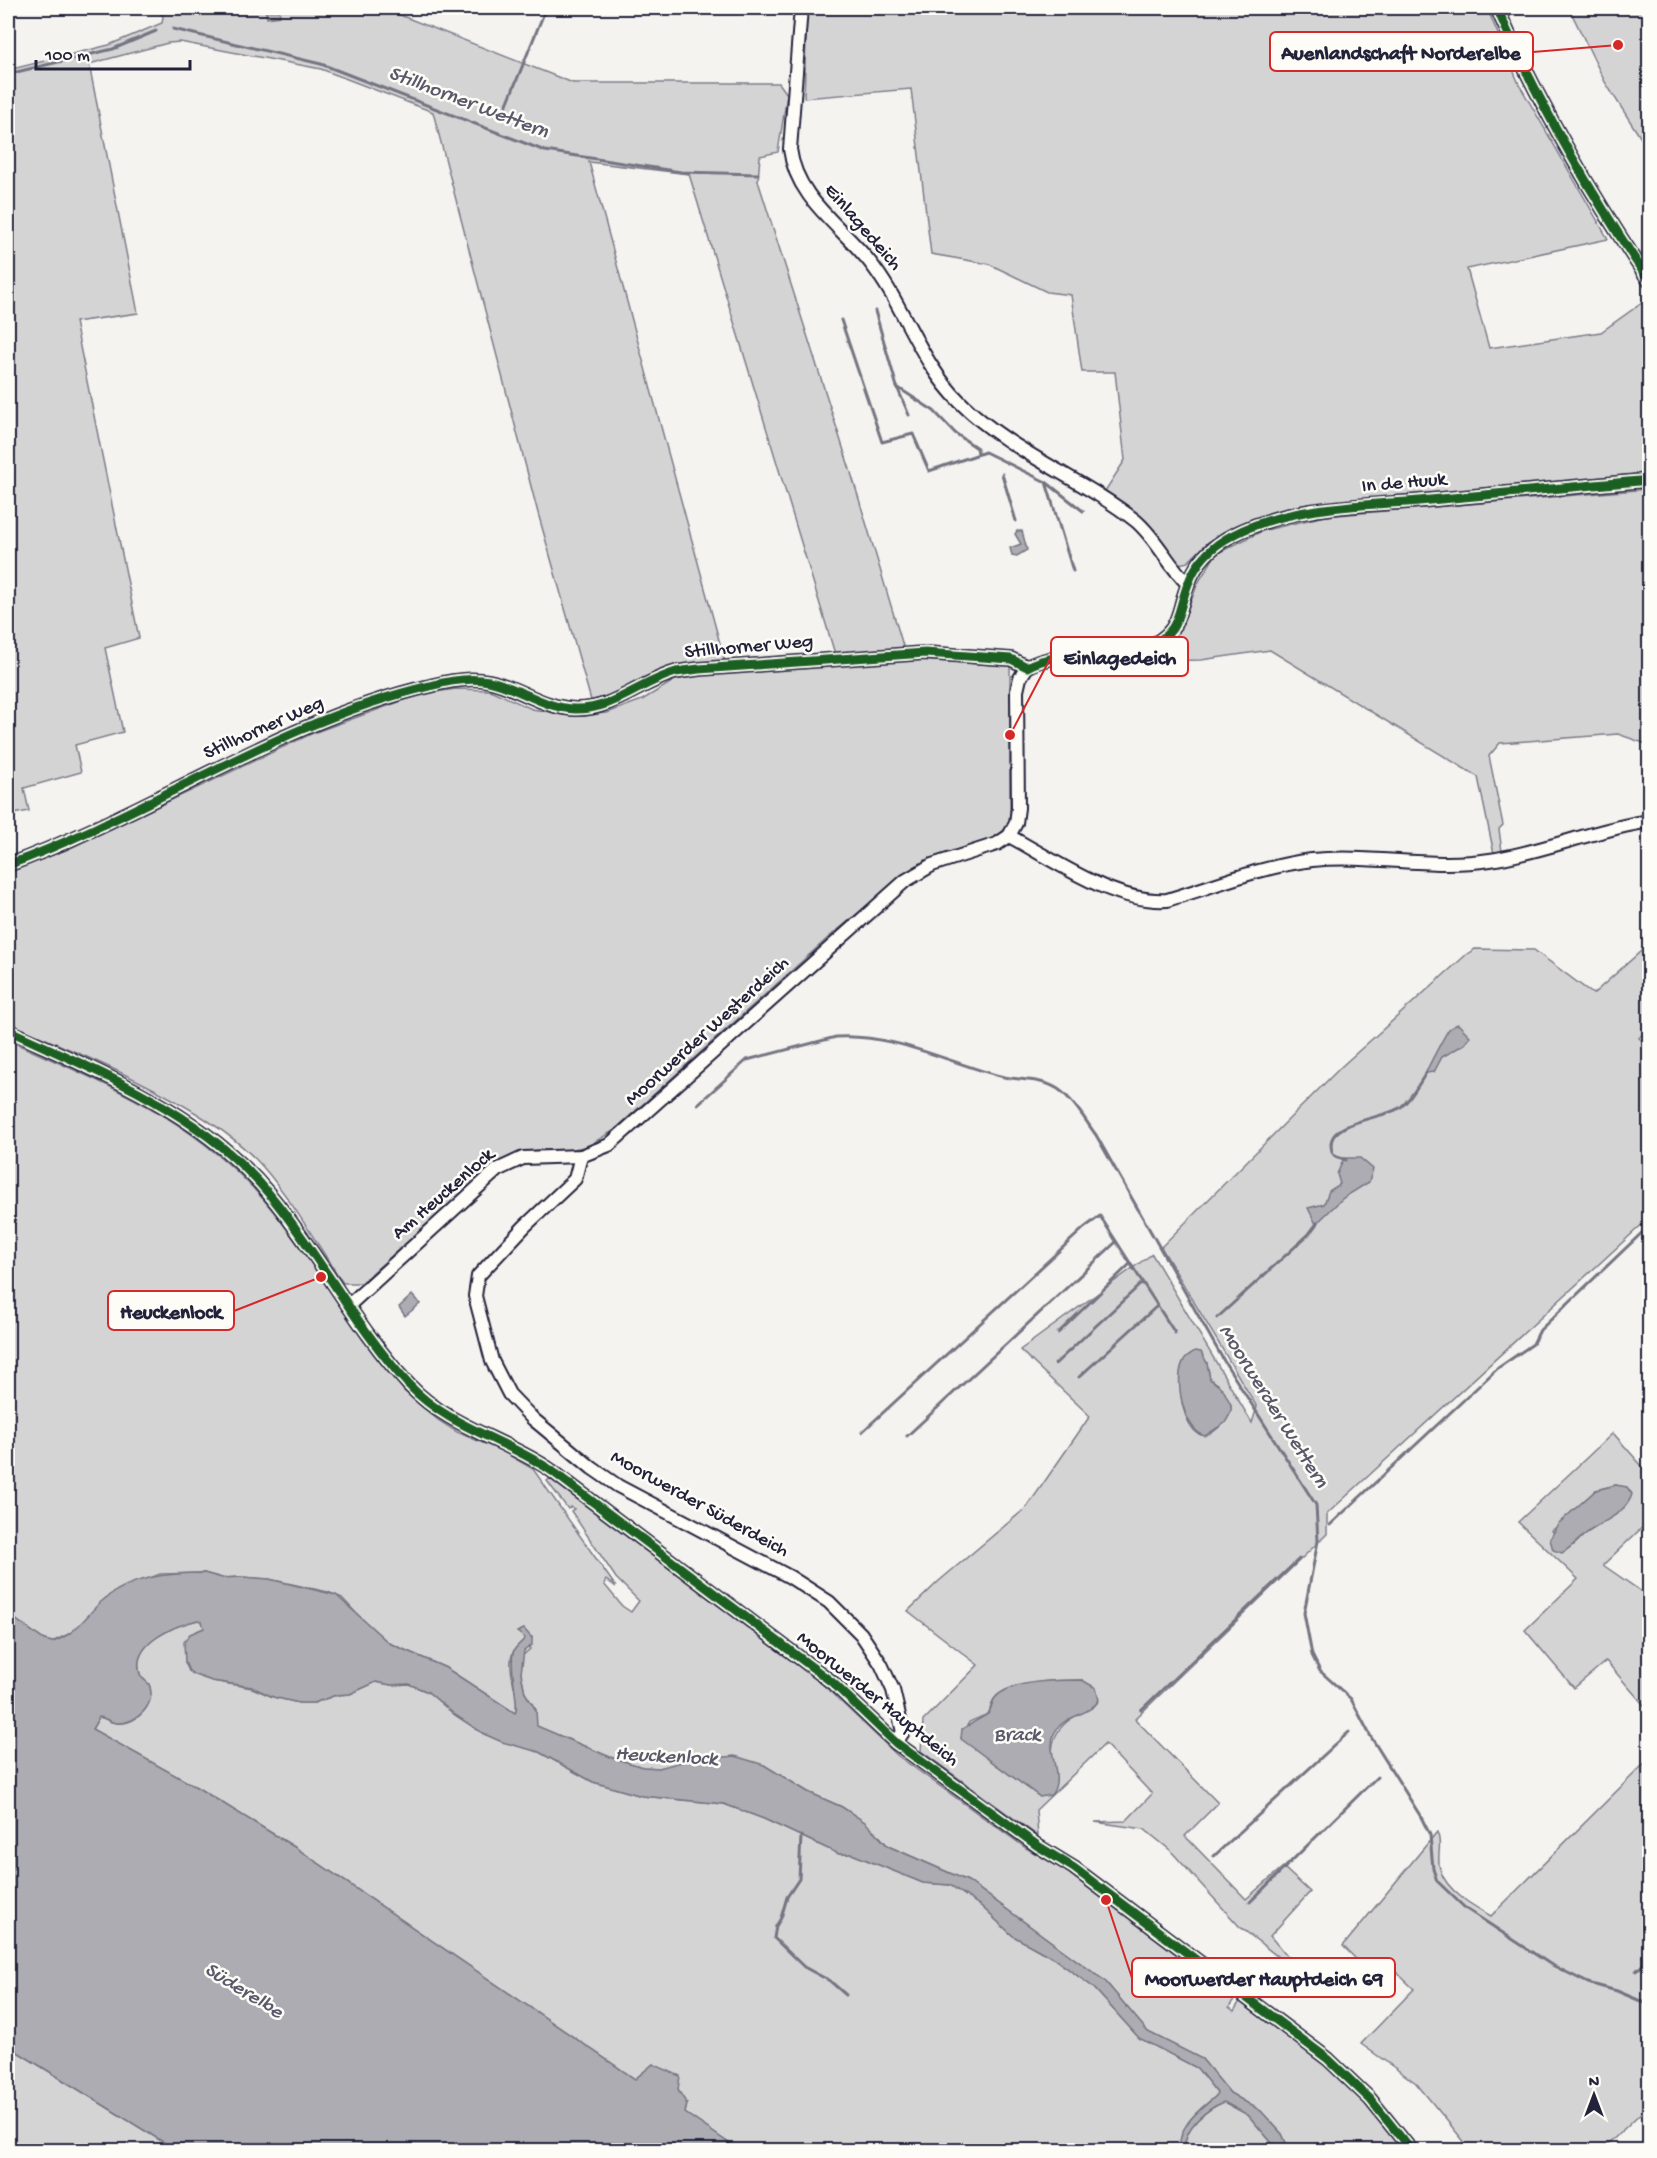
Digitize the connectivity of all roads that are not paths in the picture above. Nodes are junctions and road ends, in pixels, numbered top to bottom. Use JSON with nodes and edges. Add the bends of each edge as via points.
{"nodes":[{"id":1,"x":801,"y":8,"type":"edge"},
{"id":2,"x":1497,"y":8,"type":"edge"},
{"id":3,"x":1650,"y":282,"type":"edge"},
{"id":4,"x":1650,"y":480,"type":"edge"},
{"id":5,"x":1188,"y":584,"type":"junction"},
{"id":6,"x":1026,"y":667,"type":"junction"},
{"id":7,"x":1650,"y":821,"type":"edge"},
{"id":8,"x":1009,"y":836,"type":"junction"},
{"id":9,"x":8,"y":865,"type":"edge"},
{"id":10,"x":8,"y":1030,"type":"edge"},
{"id":11,"x":582,"y":1156,"type":"junction"},
{"id":12,"x":349,"y":1305,"type":"junction"},
{"id":13,"x":896,"y":1743,"type":"junction"},
{"id":14,"x":1411,"y":2151,"type":"edge"}],
"edges":[{"from":1,"to":5,"type":"street","name":"Einlagedeich","via":[[790,149],[793,166],[808,197],[876,270],[927,362],[960,402],[1000,434],[1137,522]]},
{"from":2,"to":3,"type":"street","via":[[1530,78]]},
{"from":4,"to":5,"type":"street","name":"In de Huuk","via":[[1292,515],[1260,524],[1220,543],[1198,565]]},
{"from":5,"to":6,"type":"street","via":[[1175,627],[1144,649],[1116,655],[1053,658]]},
{"from":6,"to":8,"type":"street","via":[[1017,691],[1018,808]]},
{"from":6,"to":9,"type":"street","name":"Stillhorner Weg","via":[[1011,659],[925,653],[699,669],[676,672],[601,706],[573,709],[538,701],[490,681],[430,685],[310,727],[63,844]]},
{"from":7,"to":8,"type":"street","via":[[1488,861],[1311,861],[1271,868],[1167,900],[1149,901],[1127,897]]},
{"from":8,"to":11,"type":"street","name":"Moorwerder Westerdeich","via":[[997,844],[932,865],[905,881],[622,1136]]},
{"from":10,"to":12,"type":"street","name":"Moorwerder Hauptdeich","via":[[141,1092],[205,1133],[270,1195]]},
{"from":11,"to":12,"type":"street","name":"Am Heuckenlock","via":[[523,1158],[497,1170]]},
{"from":11,"to":13,"type":"street","name":"Moorwerder Süderdeich","via":[[575,1179],[478,1276],[475,1296],[500,1378],[509,1394],[533,1419],[618,1486],[829,1602],[872,1648],[888,1677],[903,1732]]},
{"from":12,"to":13,"type":"street","name":"Moorwerder Hauptdeich","via":[[410,1386],[442,1413],[552,1471],[833,1683]]},
{"from":13,"to":14,"type":"street","name":"Moorwerder Hauptdeich","via":[[1074,1868],[1328,2059],[1370,2099]]}]}
